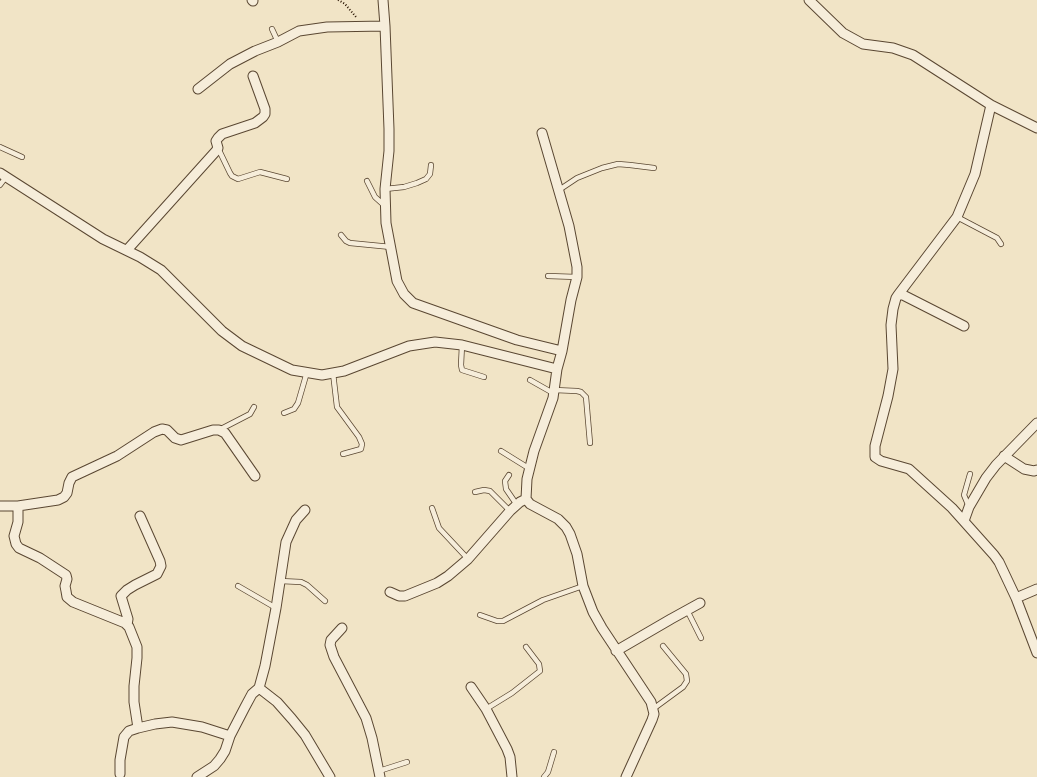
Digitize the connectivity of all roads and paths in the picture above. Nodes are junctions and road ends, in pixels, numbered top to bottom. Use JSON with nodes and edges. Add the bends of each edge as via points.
{"nodes":[{"id":1,"x":338,"y":0,"type":"edge"},
{"id":2,"x":383,"y":0,"type":"edge"},
{"id":3,"x":809,"y":0,"type":"edge"},
{"id":4,"x":385,"y":26,"type":"junction"},
{"id":5,"x":364,"y":27,"type":"junction"},
{"id":6,"x":272,"y":29,"type":"dead end"},
{"id":7,"x":278,"y":42,"type":"junction"},
{"id":8,"x":252,"y":76,"type":"dead end"},
{"id":9,"x":198,"y":89,"type":"dead end"},
{"id":10,"x":991,"y":105,"type":"junction"},
{"id":11,"x":1037,"y":128,"type":"edge"},
{"id":12,"x":542,"y":133,"type":"dead end"},
{"id":13,"x":0,"y":147,"type":"edge"},
{"id":14,"x":215,"y":152,"type":"junction"},
{"id":15,"x":22,"y":157,"type":"dead end"},
{"id":16,"x":431,"y":165,"type":"dead end"},
{"id":17,"x":654,"y":168,"type":"dead end"},
{"id":18,"x":3,"y":175,"type":"edge"},
{"id":19,"x":287,"y":179,"type":"dead end"},
{"id":20,"x":367,"y":181,"type":"dead end"},
{"id":21,"x":0,"y":185,"type":"edge"},
{"id":22,"x":385,"y":189,"type":"junction"},
{"id":23,"x":559,"y":190,"type":"junction"},
{"id":24,"x":385,"y":206,"type":"junction"},
{"id":25,"x":957,"y":217,"type":"junction"},
{"id":26,"x":341,"y":235,"type":"dead end"},
{"id":27,"x":1001,"y":244,"type":"dead end"},
{"id":28,"x":391,"y":246,"type":"junction"},
{"id":29,"x":127,"y":250,"type":"junction"},
{"id":30,"x":548,"y":276,"type":"dead end"},
{"id":31,"x":577,"y":277,"type":"junction"},
{"id":32,"x":898,"y":295,"type":"junction"},
{"id":33,"x":964,"y":326,"type":"dead end"},
{"id":34,"x":462,"y":345,"type":"junction"},
{"id":35,"x":560,"y":359,"type":"junction"},
{"id":36,"x":307,"y":372,"type":"junction"},
{"id":37,"x":333,"y":373,"type":"junction"},
{"id":38,"x":484,"y":376,"type":"dead end"},
{"id":39,"x":530,"y":380,"type":"dead end"},
{"id":40,"x":553,"y":392,"type":"junction"},
{"id":41,"x":254,"y":407,"type":"dead end"},
{"id":42,"x":284,"y":413,"type":"dead end"},
{"id":43,"x":1037,"y":423,"type":"edge"},
{"id":44,"x":219,"y":430,"type":"junction"},
{"id":45,"x":590,"y":443,"type":"dead end"},
{"id":46,"x":501,"y":451,"type":"dead end"},
{"id":47,"x":343,"y":454,"type":"dead end"},
{"id":48,"x":1004,"y":456,"type":"junction"},
{"id":49,"x":530,"y":469,"type":"junction"},
{"id":50,"x":1037,"y":470,"type":"edge"},
{"id":51,"x":970,"y":474,"type":"dead end"},
{"id":52,"x":509,"y":475,"type":"dead end"},
{"id":53,"x":256,"y":476,"type":"dead end"},
{"id":54,"x":475,"y":492,"type":"dead end"},
{"id":55,"x":526,"y":499,"type":"junction"},
{"id":56,"x":0,"y":506,"type":"edge"},
{"id":57,"x":18,"y":506,"type":"junction"},
{"id":58,"x":969,"y":507,"type":"junction"},
{"id":59,"x":432,"y":508,"type":"dead end"},
{"id":60,"x":514,"y":508,"type":"junction"},
{"id":61,"x":305,"y":510,"type":"dead end"},
{"id":62,"x":140,"y":516,"type":"dead end"},
{"id":63,"x":964,"y":521,"type":"junction"},
{"id":64,"x":468,"y":559,"type":"junction"},
{"id":65,"x":280,"y":581,"type":"junction"},
{"id":66,"x":238,"y":586,"type":"dead end"},
{"id":67,"x":584,"y":586,"type":"junction"},
{"id":68,"x":1037,"y":589,"type":"edge"},
{"id":69,"x":390,"y":592,"type":"dead end"},
{"id":70,"x":1016,"y":598,"type":"junction"},
{"id":71,"x":325,"y":601,"type":"dead end"},
{"id":72,"x":700,"y":603,"type":"dead end"},
{"id":73,"x":276,"y":608,"type":"junction"},
{"id":74,"x":687,"y":610,"type":"junction"},
{"id":75,"x":480,"y":615,"type":"dead end"},
{"id":76,"x":127,"y":621,"type":"junction"},
{"id":77,"x":342,"y":628,"type":"dead end"},
{"id":78,"x":701,"y":638,"type":"dead end"},
{"id":79,"x":663,"y":646,"type":"dead end"},
{"id":80,"x":526,"y":647,"type":"dead end"},
{"id":81,"x":616,"y":651,"type":"junction"},
{"id":82,"x":1037,"y":653,"type":"edge"},
{"id":83,"x":471,"y":687,"type":"dead end"},
{"id":84,"x":259,"y":688,"type":"junction"},
{"id":85,"x":486,"y":709,"type":"junction"},
{"id":86,"x":653,"y":709,"type":"junction"},
{"id":87,"x":138,"y":728,"type":"junction"},
{"id":88,"x":230,"y":736,"type":"junction"},
{"id":89,"x":554,"y":752,"type":"dead end"},
{"id":90,"x":407,"y":762,"type":"dead end"},
{"id":91,"x":120,"y":774,"type":"dead end"},
{"id":92,"x":379,"y":774,"type":"edge"},
{"id":93,"x":197,"y":777,"type":"edge"},
{"id":94,"x":330,"y":777,"type":"edge"},
{"id":95,"x":512,"y":777,"type":"edge"},
{"id":96,"x":544,"y":777,"type":"edge"},
{"id":97,"x":626,"y":777,"type":"edge"}],
"edges":[{"from":1,"to":5,"type":"path"},
{"from":2,"to":4,"type":"street"},
{"from":3,"to":10,"type":"street","via":[[843,33],[863,44],[893,48],[913,55]]},
{"from":4,"to":5,"type":"street"},
{"from":4,"to":22,"type":"street","via":[[389,151]]},
{"from":5,"to":7,"type":"street","via":[[304,30]]},
{"from":6,"to":7,"type":"lane"},
{"from":7,"to":9,"type":"street","via":[[230,64]]},
{"from":8,"to":14,"type":"street","via":[[265,114],[255,122],[222,134],[216,141]]},
{"from":10,"to":11,"type":"street"},
{"from":10,"to":25,"type":"street","via":[[975,174]]},
{"from":12,"to":23,"type":"street"},
{"from":13,"to":15,"type":"lane"},
{"from":14,"to":19,"type":"lane","via":[[232,176],[238,178],[260,172]]},
{"from":14,"to":29,"type":"street"},
{"from":16,"to":22,"type":"lane","via":[[430,174],[417,184]]},
{"from":17,"to":23,"type":"lane","via":[[618,164],[577,178]]},
{"from":18,"to":21,"type":"lane"},
{"from":18,"to":29,"type":"street","via":[[103,239]]},
{"from":20,"to":24,"type":"lane","via":[[375,197]]},
{"from":22,"to":24,"type":"street"},
{"from":23,"to":31,"type":"street","via":[[578,267]]},
{"from":24,"to":28,"type":"street"},
{"from":25,"to":27,"type":"lane","via":[[997,238]]},
{"from":25,"to":32,"type":"street"},
{"from":26,"to":28,"type":"lane","via":[[350,243]]},
{"from":28,"to":35,"type":"street","via":[[398,281],[404,294],[413,303],[517,340]]},
{"from":29,"to":36,"type":"street","via":[[161,270],[222,331],[242,346],[292,370]]},
{"from":30,"to":31,"type":"lane"},
{"from":31,"to":35,"type":"street"},
{"from":32,"to":33,"type":"street","via":[[912,299]]},
{"from":32,"to":63,"type":"street","via":[[891,316],[893,369],[875,446],[875,457],[881,462],[908,469]]},
{"from":34,"to":35,"type":"street"},
{"from":34,"to":37,"type":"street","via":[[435,342],[409,346]]},
{"from":34,"to":38,"type":"lane","via":[[462,370]]},
{"from":35,"to":40,"type":"street"},
{"from":36,"to":37,"type":"street","via":[[322,375]]},
{"from":36,"to":42,"type":"lane","via":[[298,403],[294,409]]},
{"from":37,"to":47,"type":"lane","via":[[337,407],[362,444],[361,450]]},
{"from":39,"to":40,"type":"lane"},
{"from":40,"to":45,"type":"lane","via":[[581,392],[586,397]]},
{"from":40,"to":49,"type":"street"},
{"from":41,"to":44,"type":"lane","via":[[250,414]]},
{"from":43,"to":48,"type":"street"},
{"from":44,"to":53,"type":"street","via":[[225,433]]},
{"from":44,"to":57,"type":"street","via":[[181,440],[167,430],[154,432],[117,456],[72,477],[64,497]]},
{"from":46,"to":49,"type":"lane"},
{"from":48,"to":50,"type":"street","via":[[1024,469]]},
{"from":48,"to":58,"type":"street","via":[[986,478]]},
{"from":49,"to":55,"type":"street"},
{"from":51,"to":58,"type":"lane","via":[[964,495]]},
{"from":52,"to":60,"type":"lane","via":[[505,481],[506,489]]},
{"from":54,"to":60,"type":"lane","via":[[490,491]]},
{"from":55,"to":60,"type":"street"},
{"from":55,"to":67,"type":"street","via":[[566,527],[577,554]]},
{"from":56,"to":57,"type":"street"},
{"from":57,"to":76,"type":"street","via":[[18,522],[14,536],[19,548],[66,575],[67,597],[74,602]]},
{"from":58,"to":63,"type":"street"},
{"from":59,"to":64,"type":"lane","via":[[439,528]]},
{"from":60,"to":64,"type":"street"},
{"from":61,"to":65,"type":"street","via":[[296,520],[288,537]]},
{"from":62,"to":76,"type":"street","via":[[161,566],[154,576],[126,590],[121,596]]},
{"from":63,"to":70,"type":"street","via":[[999,562]]},
{"from":64,"to":69,"type":"street","via":[[437,583],[416,592],[405,596]]},
{"from":65,"to":71,"type":"lane","via":[[301,582]]},
{"from":65,"to":73,"type":"street"},
{"from":66,"to":73,"type":"lane"},
{"from":67,"to":75,"type":"lane","via":[[543,600],[503,621]]},
{"from":67,"to":81,"type":"street","via":[[593,612]]},
{"from":68,"to":70,"type":"street"},
{"from":70,"to":82,"type":"street"},
{"from":72,"to":74,"type":"street"},
{"from":73,"to":84,"type":"street"},
{"from":74,"to":78,"type":"lane"},
{"from":74,"to":81,"type":"street"},
{"from":76,"to":87,"type":"street","via":[[137,647],[134,697]]},
{"from":77,"to":92,"type":"street","via":[[331,640],[330,645],[366,718]]},
{"from":79,"to":86,"type":"lane","via":[[686,674],[688,681]]},
{"from":80,"to":85,"type":"lane","via":[[539,664],[540,671]]},
{"from":81,"to":86,"type":"street","via":[[647,694]]},
{"from":83,"to":85,"type":"street"},
{"from":84,"to":88,"type":"street","via":[[252,694]]},
{"from":84,"to":94,"type":"street","via":[[277,702],[305,735]]},
{"from":85,"to":95,"type":"street","via":[[508,749]]},
{"from":86,"to":97,"type":"street","via":[[652,720]]},
{"from":87,"to":88,"type":"street","via":[[172,722],[202,727]]},
{"from":87,"to":91,"type":"street","via":[[129,731],[124,737]]},
{"from":88,"to":93,"type":"street","via":[[220,759]]},
{"from":89,"to":96,"type":"lane"},
{"from":90,"to":92,"type":"lane"}]}
